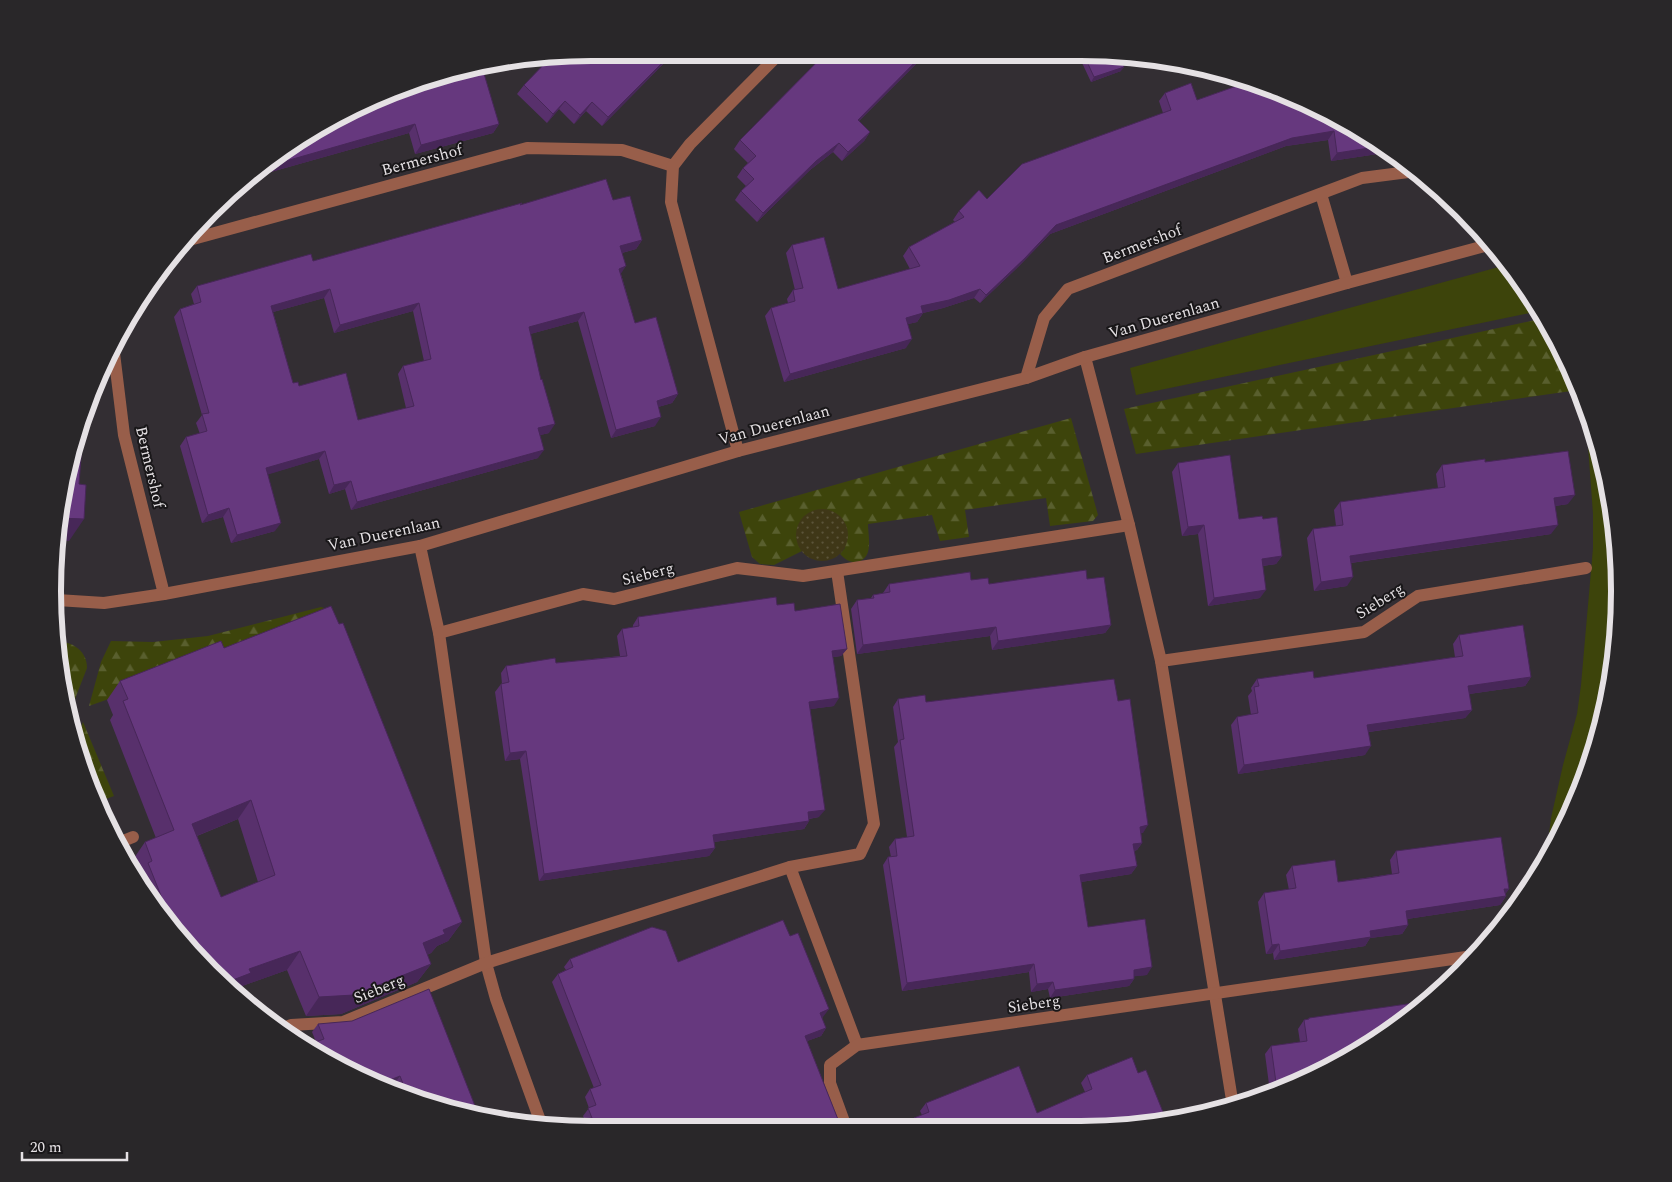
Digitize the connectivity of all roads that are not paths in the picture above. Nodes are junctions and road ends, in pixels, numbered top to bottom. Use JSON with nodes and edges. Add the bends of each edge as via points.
{"nodes":[{"id":1,"x":771,"y":61,"type":"edge"},
{"id":2,"x":673,"y":166,"type":"junction"},
{"id":3,"x":1405,"y":172,"type":"edge"},
{"id":4,"x":1321,"y":194,"type":"junction"},
{"id":5,"x":196,"y":238,"type":"edge"},
{"id":6,"x":1483,"y":247,"type":"edge"},
{"id":7,"x":1347,"y":283,"type":"junction"},
{"id":8,"x":1085,"y":358,"type":"junction"},
{"id":9,"x":115,"y":360,"type":"edge"},
{"id":10,"x":1026,"y":378,"type":"junction"},
{"id":11,"x":738,"y":451,"type":"junction"},
{"id":12,"x":1130,"y":525,"type":"junction"},
{"id":13,"x":420,"y":546,"type":"junction"},
{"id":14,"x":1586,"y":568,"type":"dead end"},
{"id":15,"x":838,"y":571,"type":"junction"},
{"id":16,"x":164,"y":594,"type":"junction"},
{"id":17,"x":61,"y":600,"type":"edge"},
{"id":18,"x":439,"y":632,"type":"junction"},
{"id":19,"x":1161,"y":660,"type":"junction"},
{"id":20,"x":133,"y":836,"type":"dead end"},
{"id":21,"x":124,"y":840,"type":"edge"},
{"id":22,"x":790,"y":867,"type":"junction"},
{"id":23,"x":1464,"y":957,"type":"edge"},
{"id":24,"x":486,"y":963,"type":"junction"},
{"id":25,"x":1215,"y":994,"type":"junction"},
{"id":26,"x":289,"y":1026,"type":"edge"},
{"id":27,"x":857,"y":1045,"type":"junction"},
{"id":28,"x":1233,"y":1099,"type":"edge"},
{"id":29,"x":539,"y":1118,"type":"edge"},
{"id":30,"x":844,"y":1121,"type":"edge"}],
"edges":[{"from":1,"to":2,"type":"street","via":[[690,144]]},
{"from":2,"to":5,"type":"street","name":"Bermershof","via":[[622,150],[527,148]]},
{"from":2,"to":11,"type":"street","via":[[671,202]]},
{"from":3,"to":4,"type":"street","name":"Bermershof","via":[[1362,178]]},
{"from":4,"to":7,"type":"street"},
{"from":4,"to":10,"type":"street","name":"Bermershof","via":[[1068,289],[1044,318]]},
{"from":6,"to":7,"type":"street","name":"Van Duerenlaan"},
{"from":7,"to":8,"type":"street","name":"Van Duerenlaan"},
{"from":8,"to":10,"type":"street","name":"Van Duerenlaan"},
{"from":8,"to":12,"type":"street"},
{"from":9,"to":16,"type":"street","name":"Bermershof","via":[[124,435]]},
{"from":10,"to":11,"type":"street","name":"Van Duerenlaan"},
{"from":11,"to":13,"type":"street","name":"Van Duerenlaan"},
{"from":12,"to":15,"type":"street","name":"Sieberg"},
{"from":12,"to":19,"type":"street"},
{"from":13,"to":16,"type":"street","name":"Van Duerenlaan"},
{"from":13,"to":18,"type":"street"},
{"from":14,"to":19,"type":"street","name":"Sieberg","via":[[1418,596],[1364,632]]},
{"from":15,"to":18,"type":"street","name":"Sieberg","via":[[803,576],[737,568],[614,599],[584,594]]},
{"from":15,"to":22,"type":"street","name":"Sieberg","via":[[874,824],[860,854]]},
{"from":16,"to":17,"type":"street","name":"Van Duerenlaan","via":[[104,603]]},
{"from":18,"to":24,"type":"street"},
{"from":19,"to":25,"type":"street"},
{"from":20,"to":21,"type":"street"},
{"from":22,"to":24,"type":"street","name":"Sieberg"},
{"from":22,"to":27,"type":"street"},
{"from":23,"to":25,"type":"street","name":"Sieberg"},
{"from":24,"to":26,"type":"street","name":"Sieberg","via":[[343,1022]]},
{"from":24,"to":29,"type":"street"},
{"from":25,"to":27,"type":"street","name":"Sieberg"},
{"from":25,"to":28,"type":"street"},
{"from":27,"to":30,"type":"street","name":"Sieberg","via":[[830,1065],[830,1083]]}]}
